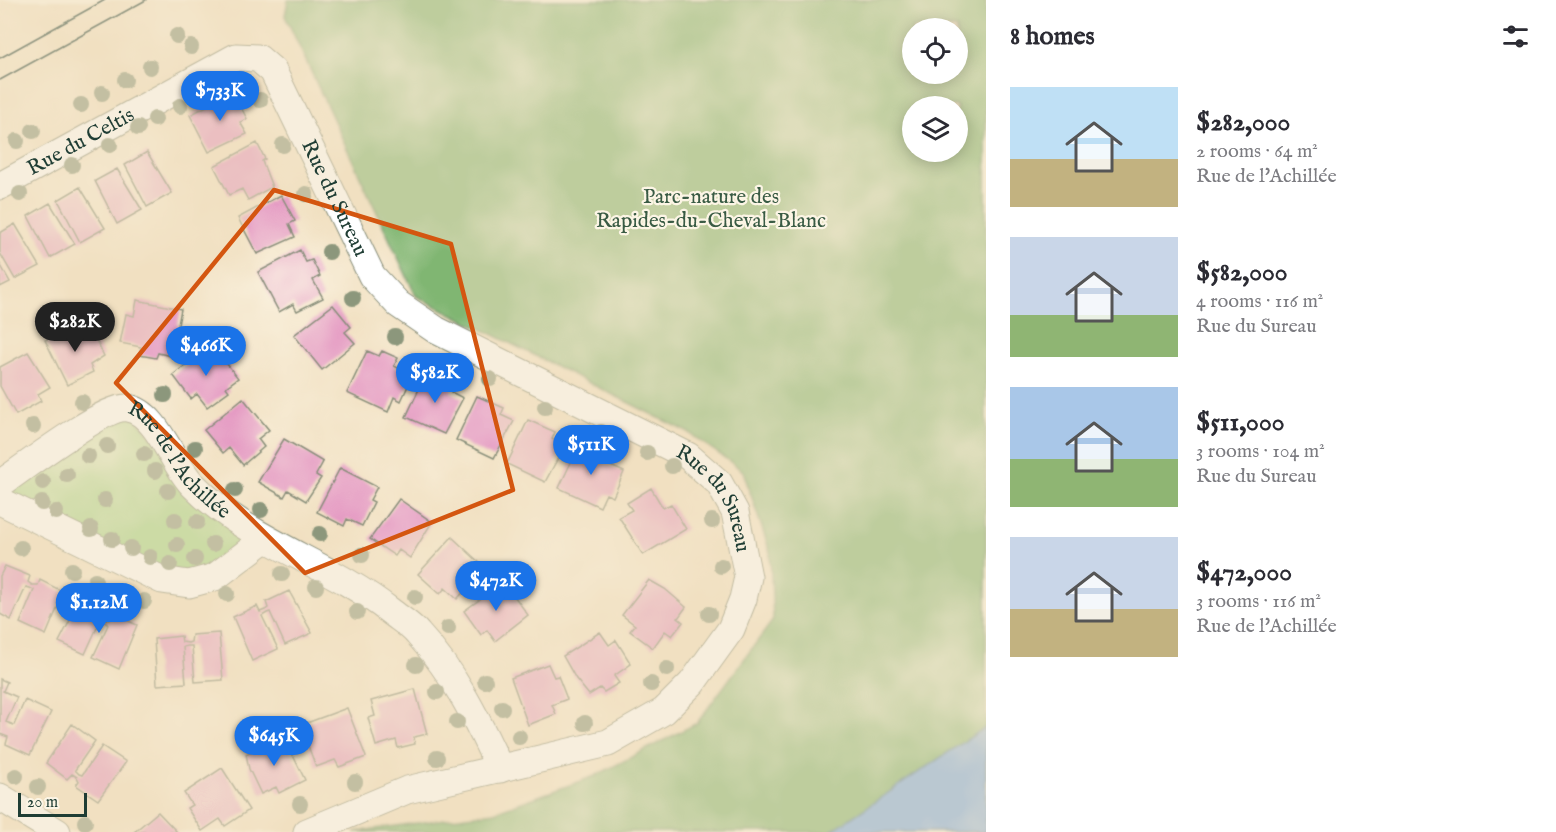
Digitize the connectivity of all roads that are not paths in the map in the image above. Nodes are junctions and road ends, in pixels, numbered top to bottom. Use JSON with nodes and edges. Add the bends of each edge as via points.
{"nodes":[{"id":1,"x":258,"y":58,"type":"joint"},
{"id":2,"x":0,"y":186,"type":"edge"},
{"id":3,"x":0,"y":484,"type":"edge"},
{"id":4,"x":0,"y":501,"type":"edge"},
{"id":5,"x":265,"y":539,"type":"junction"},
{"id":6,"x":500,"y":769,"type":"junction"},
{"id":7,"x":0,"y":797,"type":"edge"},
{"id":8,"x":57,"y":832,"type":"edge"},
{"id":9,"x":308,"y":832,"type":"edge"}],
"edges":[{"from":1,"to":2,"type":"street","name":"Rue du Celtis","via":[[236,57]]},
{"from":1,"to":6,"type":"street","name":"Rue du Sureau","via":[[273,71],[372,276],[398,304],[436,330],[688,456],[719,483],[735,512],[748,577],[743,599],[731,629],[692,683],[664,711],[608,743]]},
{"from":3,"to":5,"type":"street","name":"Rue de l'Achillée","via":[[105,413],[127,407],[147,417],[191,484],[229,518]]},
{"from":4,"to":5,"type":"street","via":[[162,580],[189,584],[215,577]]},
{"from":5,"to":6,"type":"street","name":"Rue de l'Achillée","via":[[368,593],[417,632],[447,669]]},
{"from":6,"to":9,"type":"street","name":"Rue du Sureau","via":[[408,790]]},
{"from":7,"to":8,"type":"street"}]}
